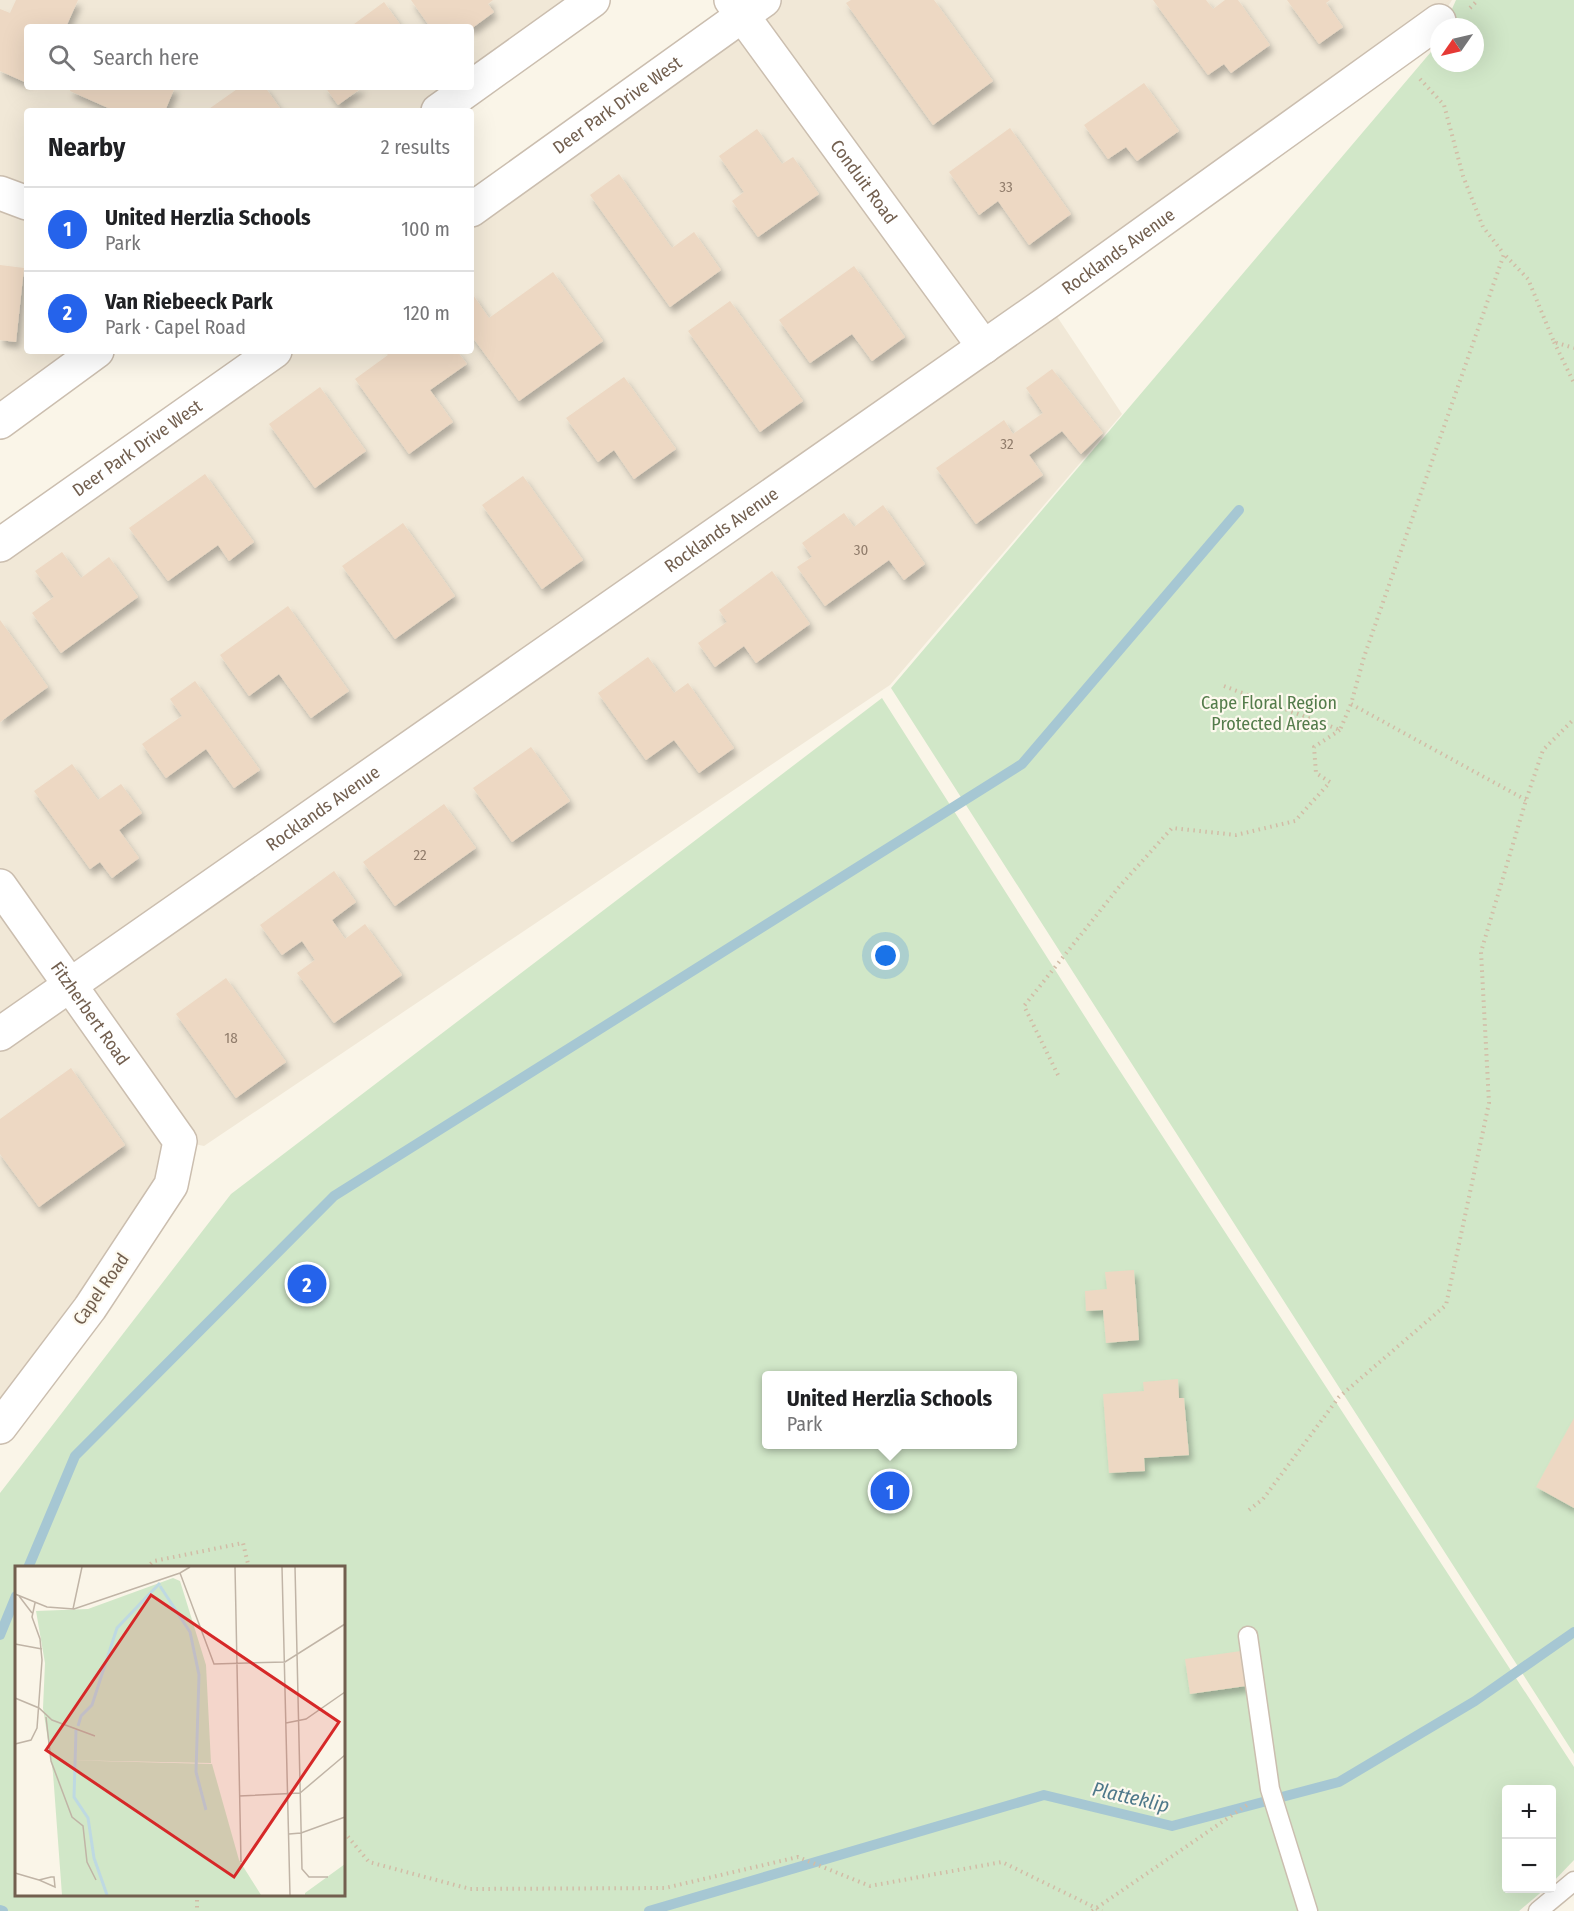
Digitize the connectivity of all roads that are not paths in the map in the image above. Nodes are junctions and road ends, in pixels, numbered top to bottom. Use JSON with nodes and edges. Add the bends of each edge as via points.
{"nodes":[{"id":1,"x":592,"y":0,"type":"edge"},
{"id":2,"x":746,"y":5,"type":"edge"},
{"id":3,"x":1430,"y":27,"type":"edge"},
{"id":4,"x":474,"y":85,"type":"edge"},
{"id":5,"x":467,"y":90,"type":"edge"},
{"id":6,"x":442,"y":108,"type":"edge"},
{"id":7,"x":0,"y":193,"type":"edge"},
{"id":8,"x":24,"y":202,"type":"edge"},
{"id":9,"x":474,"y":208,"type":"edge"},
{"id":10,"x":984,"y":347,"type":"junction"},
{"id":11,"x":93,"y":354,"type":"edge"},
{"id":12,"x":261,"y":355,"type":"edge"},
{"id":13,"x":0,"y":422,"type":"edge"},
{"id":14,"x":0,"y":545,"type":"edge"},
{"id":15,"x":0,"y":886,"type":"edge"},
{"id":16,"x":70,"y":982,"type":"junction"},
{"id":17,"x":0,"y":1034,"type":"edge"},
{"id":18,"x":180,"y":1141,"type":"joint"},
{"id":19,"x":0,"y":1427,"type":"edge"},
{"id":20,"x":1248,"y":1636,"type":"dead end"},
{"id":21,"x":1574,"y":1881,"type":"edge"},
{"id":22,"x":1308,"y":1911,"type":"edge"},
{"id":23,"x":1538,"y":1911,"type":"edge"}],
"edges":[{"from":1,"to":4,"type":"street"},
{"from":2,"to":9,"type":"street","name":"Deer Park Drive West"},
{"from":2,"to":10,"type":"street","name":"Conduit Road"},
{"from":3,"to":10,"type":"street","name":"Rocklands Avenue"},
{"from":5,"to":6,"type":"street"},
{"from":7,"to":8,"type":"street"},
{"from":10,"to":16,"type":"street","name":"Rocklands Avenue"},
{"from":11,"to":13,"type":"street"},
{"from":12,"to":14,"type":"street","name":"Deer Park Drive West"},
{"from":15,"to":16,"type":"street","name":"Fitzherbert Road"},
{"from":16,"to":17,"type":"street","name":"Rocklands Avenue"},
{"from":16,"to":18,"type":"street","name":"Fitzherbert Road"},
{"from":18,"to":19,"type":"street","name":"Capel Road","via":[[171,1185],[90,1308]]},
{"from":20,"to":22,"type":"lane","via":[[1270,1789]]},
{"from":21,"to":23,"type":"lane"}]}
